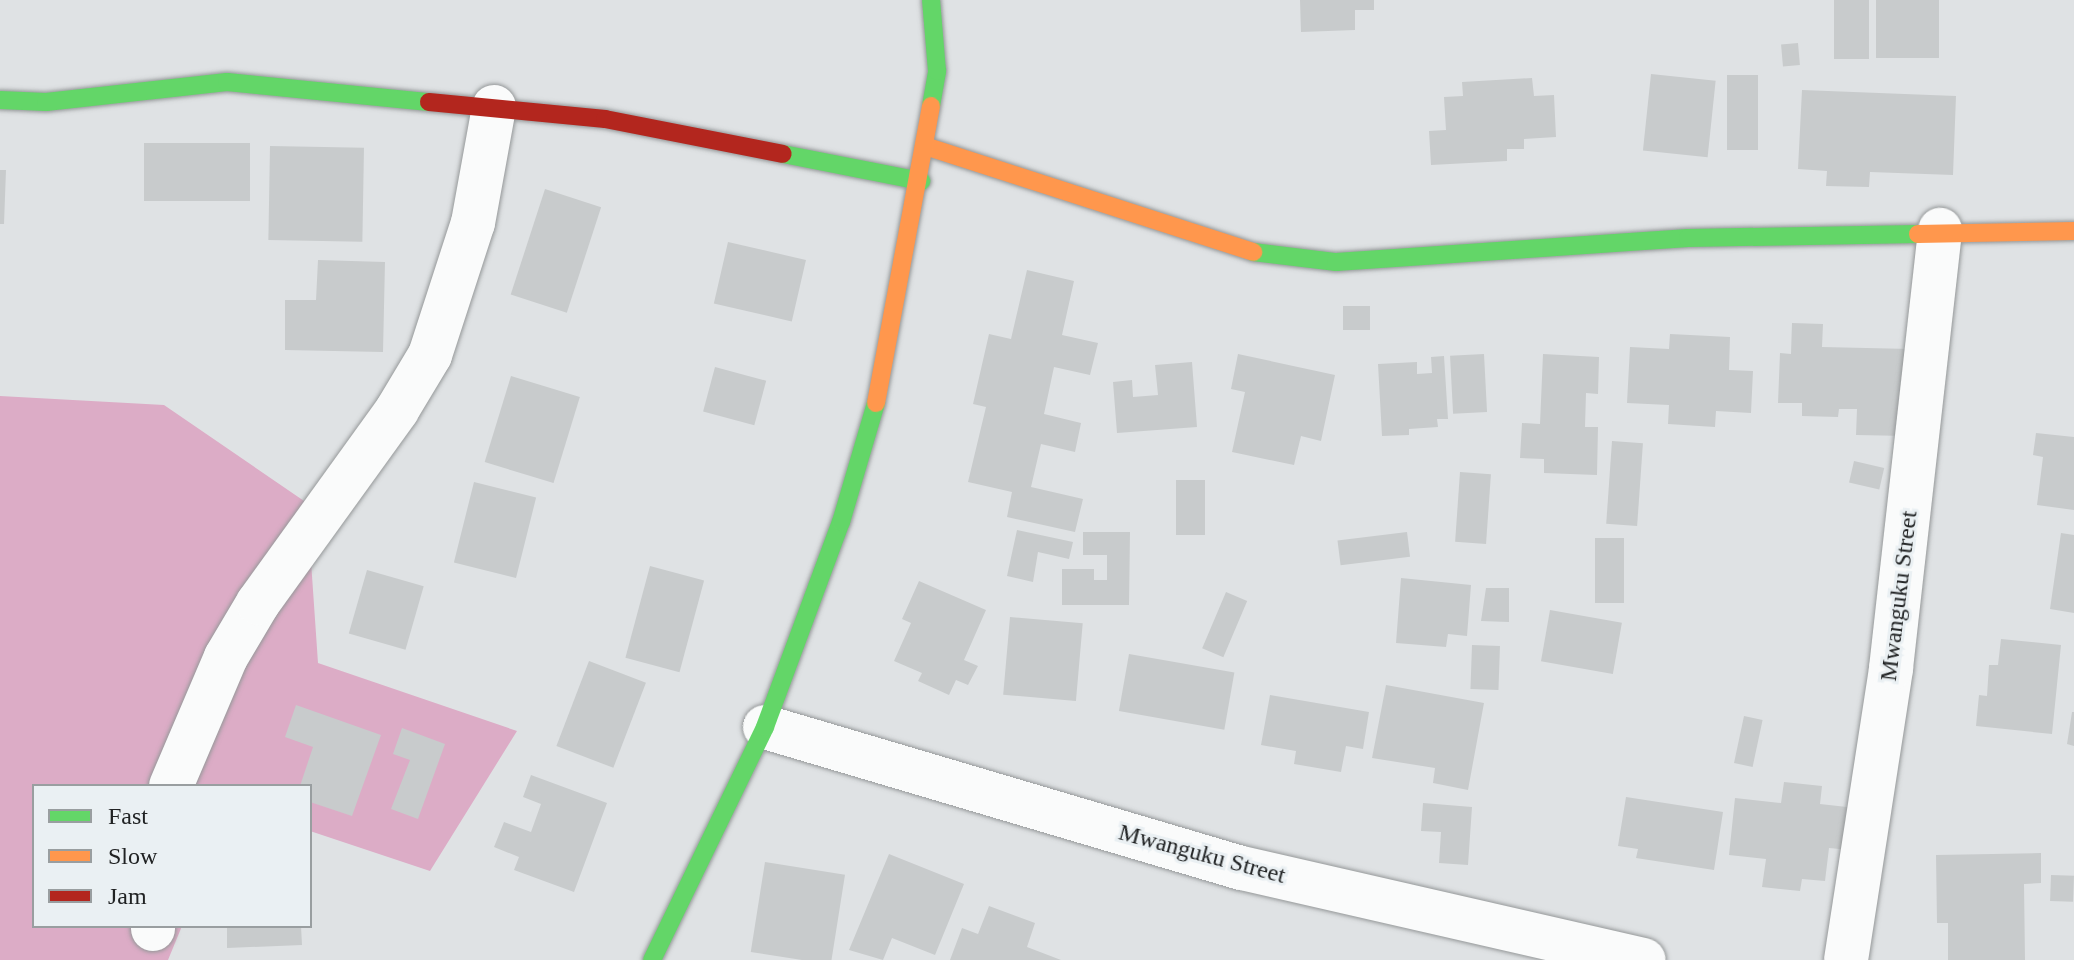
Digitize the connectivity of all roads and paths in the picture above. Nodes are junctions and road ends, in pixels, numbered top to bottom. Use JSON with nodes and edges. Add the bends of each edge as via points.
{"nodes":[{"id":1,"x":931,"y":0,"type":"edge"},
{"id":2,"x":0,"y":100,"type":"edge"},
{"id":3,"x":494,"y":107,"type":"junction"},
{"id":4,"x":925,"y":146,"type":"junction"},
{"id":5,"x":921,"y":181,"type":"junction"},
{"id":6,"x":1940,"y":230,"type":"junction"},
{"id":7,"x":2074,"y":231,"type":"edge"},
{"id":8,"x":765,"y":727,"type":"junction"},
{"id":9,"x":172,"y":784,"type":"edge"},
{"id":10,"x":652,"y":960,"type":"edge"},
{"id":11,"x":1644,"y":960,"type":"edge"},
{"id":12,"x":1846,"y":960,"type":"edge"}],
"edges":[{"from":1,"to":4,"type":"street","via":[[937,71]]},
{"from":2,"to":3,"type":"street","via":[[46,102],[227,82]]},
{"from":3,"to":5,"type":"street","via":[[605,119]]},
{"from":3,"to":9,"type":"street","via":[[473,223],[430,355],[397,410],[258,603],[226,657]]},
{"from":4,"to":5,"type":"street"},
{"from":4,"to":6,"type":"street","via":[[1240,251],[1336,262],[1688,238]]},
{"from":5,"to":8,"type":"street","via":[[878,395],[841,522]]},
{"from":6,"to":7,"type":"street"},
{"from":6,"to":12,"type":"street","name":"Mwanguku Street","via":[[1891,668]]},
{"from":8,"to":10,"type":"street"},
{"from":8,"to":11,"type":"street","name":"Mwanguku Street","via":[[1242,868]]}]}
